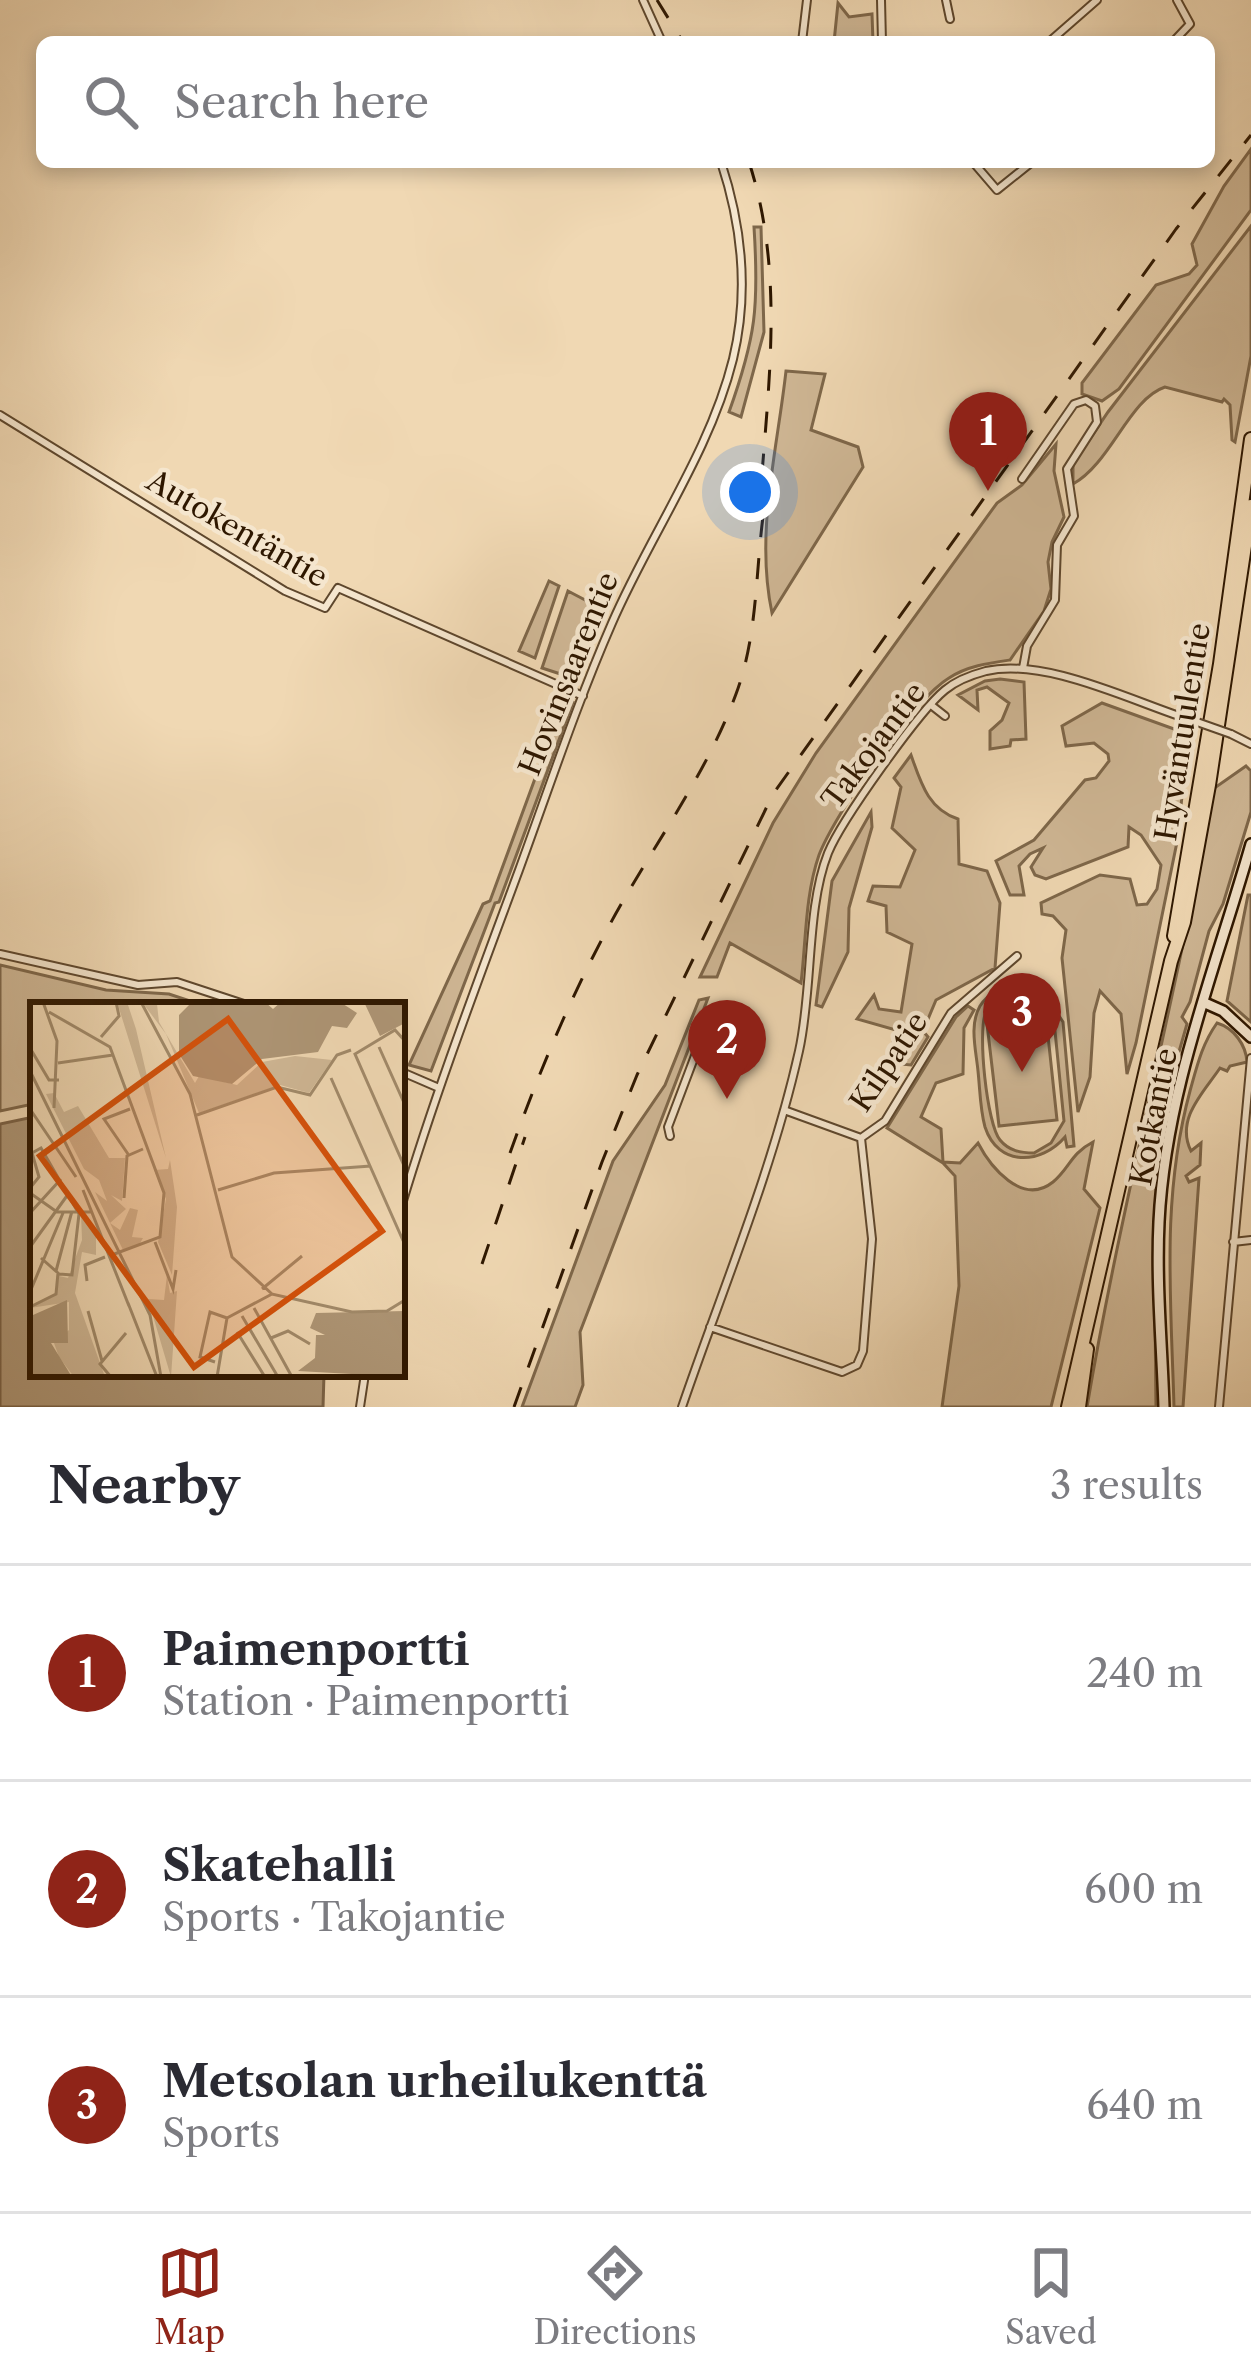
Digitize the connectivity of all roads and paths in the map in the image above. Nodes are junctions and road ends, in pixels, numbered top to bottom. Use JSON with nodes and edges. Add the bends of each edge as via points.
{"nodes":[{"id":1,"x":643,"y":0,"type":"edge"},
{"id":2,"x":808,"y":0,"type":"edge"},
{"id":3,"x":881,"y":0,"type":"edge"},
{"id":4,"x":946,"y":0,"type":"edge"},
{"id":5,"x":1097,"y":0,"type":"edge"},
{"id":6,"x":1178,"y":0,"type":"edge"},
{"id":7,"x":950,"y":19,"type":"dead end"},
{"id":8,"x":659,"y":36,"type":"edge"},
{"id":9,"x":803,"y":36,"type":"edge"},
{"id":10,"x":882,"y":36,"type":"edge"},
{"id":11,"x":1056,"y":36,"type":"edge"},
{"id":12,"x":1179,"y":36,"type":"edge"},
{"id":13,"x":723,"y":168,"type":"edge"},
{"id":14,"x":978,"y":168,"type":"edge"},
{"id":15,"x":1024,"y":168,"type":"edge"},
{"id":16,"x":0,"y":415,"type":"edge"},
{"id":17,"x":1251,"y":439,"type":"edge"},
{"id":18,"x":1022,"y":479,"type":"dead end"},
{"id":19,"x":1251,"y":506,"type":"edge"},
{"id":20,"x":1251,"y":560,"type":"edge"},
{"id":21,"x":1233,"y":637,"type":"junction"},
{"id":22,"x":1023,"y":668,"type":"junction"},
{"id":23,"x":583,"y":696,"type":"junction"},
{"id":24,"x":931,"y":705,"type":"junction"},
{"id":25,"x":945,"y":716,"type":"dead end"},
{"id":26,"x":1248,"y":740,"type":"edge"},
{"id":27,"x":1251,"y":844,"type":"edge"},
{"id":28,"x":0,"y":954,"type":"edge"},
{"id":29,"x":1017,"y":956,"type":"dead end"},
{"id":30,"x":1171,"y":961,"type":"junction"},
{"id":31,"x":238,"y":1002,"type":"edge"},
{"id":32,"x":1205,"y":1003,"type":"junction"},
{"id":33,"x":710,"y":1016,"type":"dead end"},
{"id":34,"x":1251,"y":1037,"type":"edge"},
{"id":35,"x":1251,"y":1058,"type":"edge"},
{"id":36,"x":405,"y":1073,"type":"edge"},
{"id":37,"x":439,"y":1088,"type":"junction"},
{"id":38,"x":784,"y":1110,"type":"junction"},
{"id":39,"x":670,"y":1136,"type":"dead end"},
{"id":40,"x":861,"y":1138,"type":"junction"},
{"id":41,"x":1246,"y":1154,"type":"edge"},
{"id":42,"x":405,"y":1195,"type":"edge"},
{"id":43,"x":1251,"y":1240,"type":"edge"},
{"id":44,"x":1233,"y":1242,"type":"junction"},
{"id":45,"x":1089,"y":1324,"type":"junction"},
{"id":46,"x":710,"y":1327,"type":"junction"},
{"id":47,"x":365,"y":1377,"type":"edge"},
{"id":48,"x":360,"y":1407,"type":"edge"},
{"id":49,"x":682,"y":1407,"type":"edge"},
{"id":50,"x":1068,"y":1407,"type":"edge"},
{"id":51,"x":1079,"y":1407,"type":"edge"},
{"id":52,"x":1163,"y":1407,"type":"edge"},
{"id":53,"x":1220,"y":1407,"type":"edge"}],
"edges":[{"from":1,"to":8,"type":"street"},
{"from":2,"to":9,"type":"street"},
{"from":3,"to":10,"type":"street"},
{"from":4,"to":7,"type":"street"},
{"from":5,"to":11,"type":"street"},
{"from":6,"to":12,"type":"street","via":[[1190,24]]},
{"from":13,"to":23,"type":"street","name":"Hovinsaarentie","via":[[741,258],[733,357],[705,436]]},
{"from":14,"to":15,"type":"street","via":[[997,190]]},
{"from":16,"to":23,"type":"street","name":"Autokentäntie","via":[[285,591],[326,608],[338,588]]},
{"from":17,"to":30,"type":"highway","name":"Hyväntuulentie"},
{"from":18,"to":22,"type":"street","via":[[1074,404],[1096,406],[1097,422],[1067,469],[1075,512],[1055,553],[1055,600]]},
{"from":19,"to":21,"type":"highway","name":"Hyväntuulentie"},
{"from":20,"to":21,"type":"highway"},
{"from":21,"to":30,"type":"highway","name":"Hyväntuulentie"},
{"from":22,"to":24,"type":"street","name":"Takojantie","via":[[960,680]]},
{"from":22,"to":26,"type":"street","name":"Takojantie","bridge":true},
{"from":23,"to":37,"type":"street","name":"Hovinsaarentie"},
{"from":24,"to":25,"type":"street"},
{"from":24,"to":38,"type":"street","name":"Takojantie","via":[[827,854]]},
{"from":27,"to":32,"type":"street","name":"Kotkantie"},
{"from":28,"to":31,"type":"street","via":[[138,985],[177,982]]},
{"from":29,"to":40,"type":"street","name":"Kilpatie","via":[[951,1013],[885,1120]]},
{"from":30,"to":45,"type":"highway","name":"Hyväntuulentie"},
{"from":32,"to":34,"type":"street"},
{"from":32,"to":52,"type":"street","name":"Kotkantie","via":[[1173,1121],[1159,1222]]},
{"from":33,"to":39,"type":"street"},
{"from":35,"to":41,"type":"street"},
{"from":36,"to":37,"type":"street"},
{"from":37,"to":42,"type":"street","name":"Hovinsaarentie"},
{"from":38,"to":40,"type":"street","name":"Kilpatie"},
{"from":38,"to":46,"type":"street","name":"Takojantie"},
{"from":40,"to":46,"type":"street","via":[[872,1239],[857,1365],[842,1372]]},
{"from":41,"to":44,"type":"street"},
{"from":43,"to":44,"type":"street"},
{"from":44,"to":53,"type":"street"},
{"from":45,"to":50,"type":"highway","name":"Hyväntuulentie"},
{"from":45,"to":51,"type":"highway","name":"Hyväntuulentie"},
{"from":46,"to":49,"type":"street","name":"Takojantie"},
{"from":47,"to":48,"type":"street"}]}
